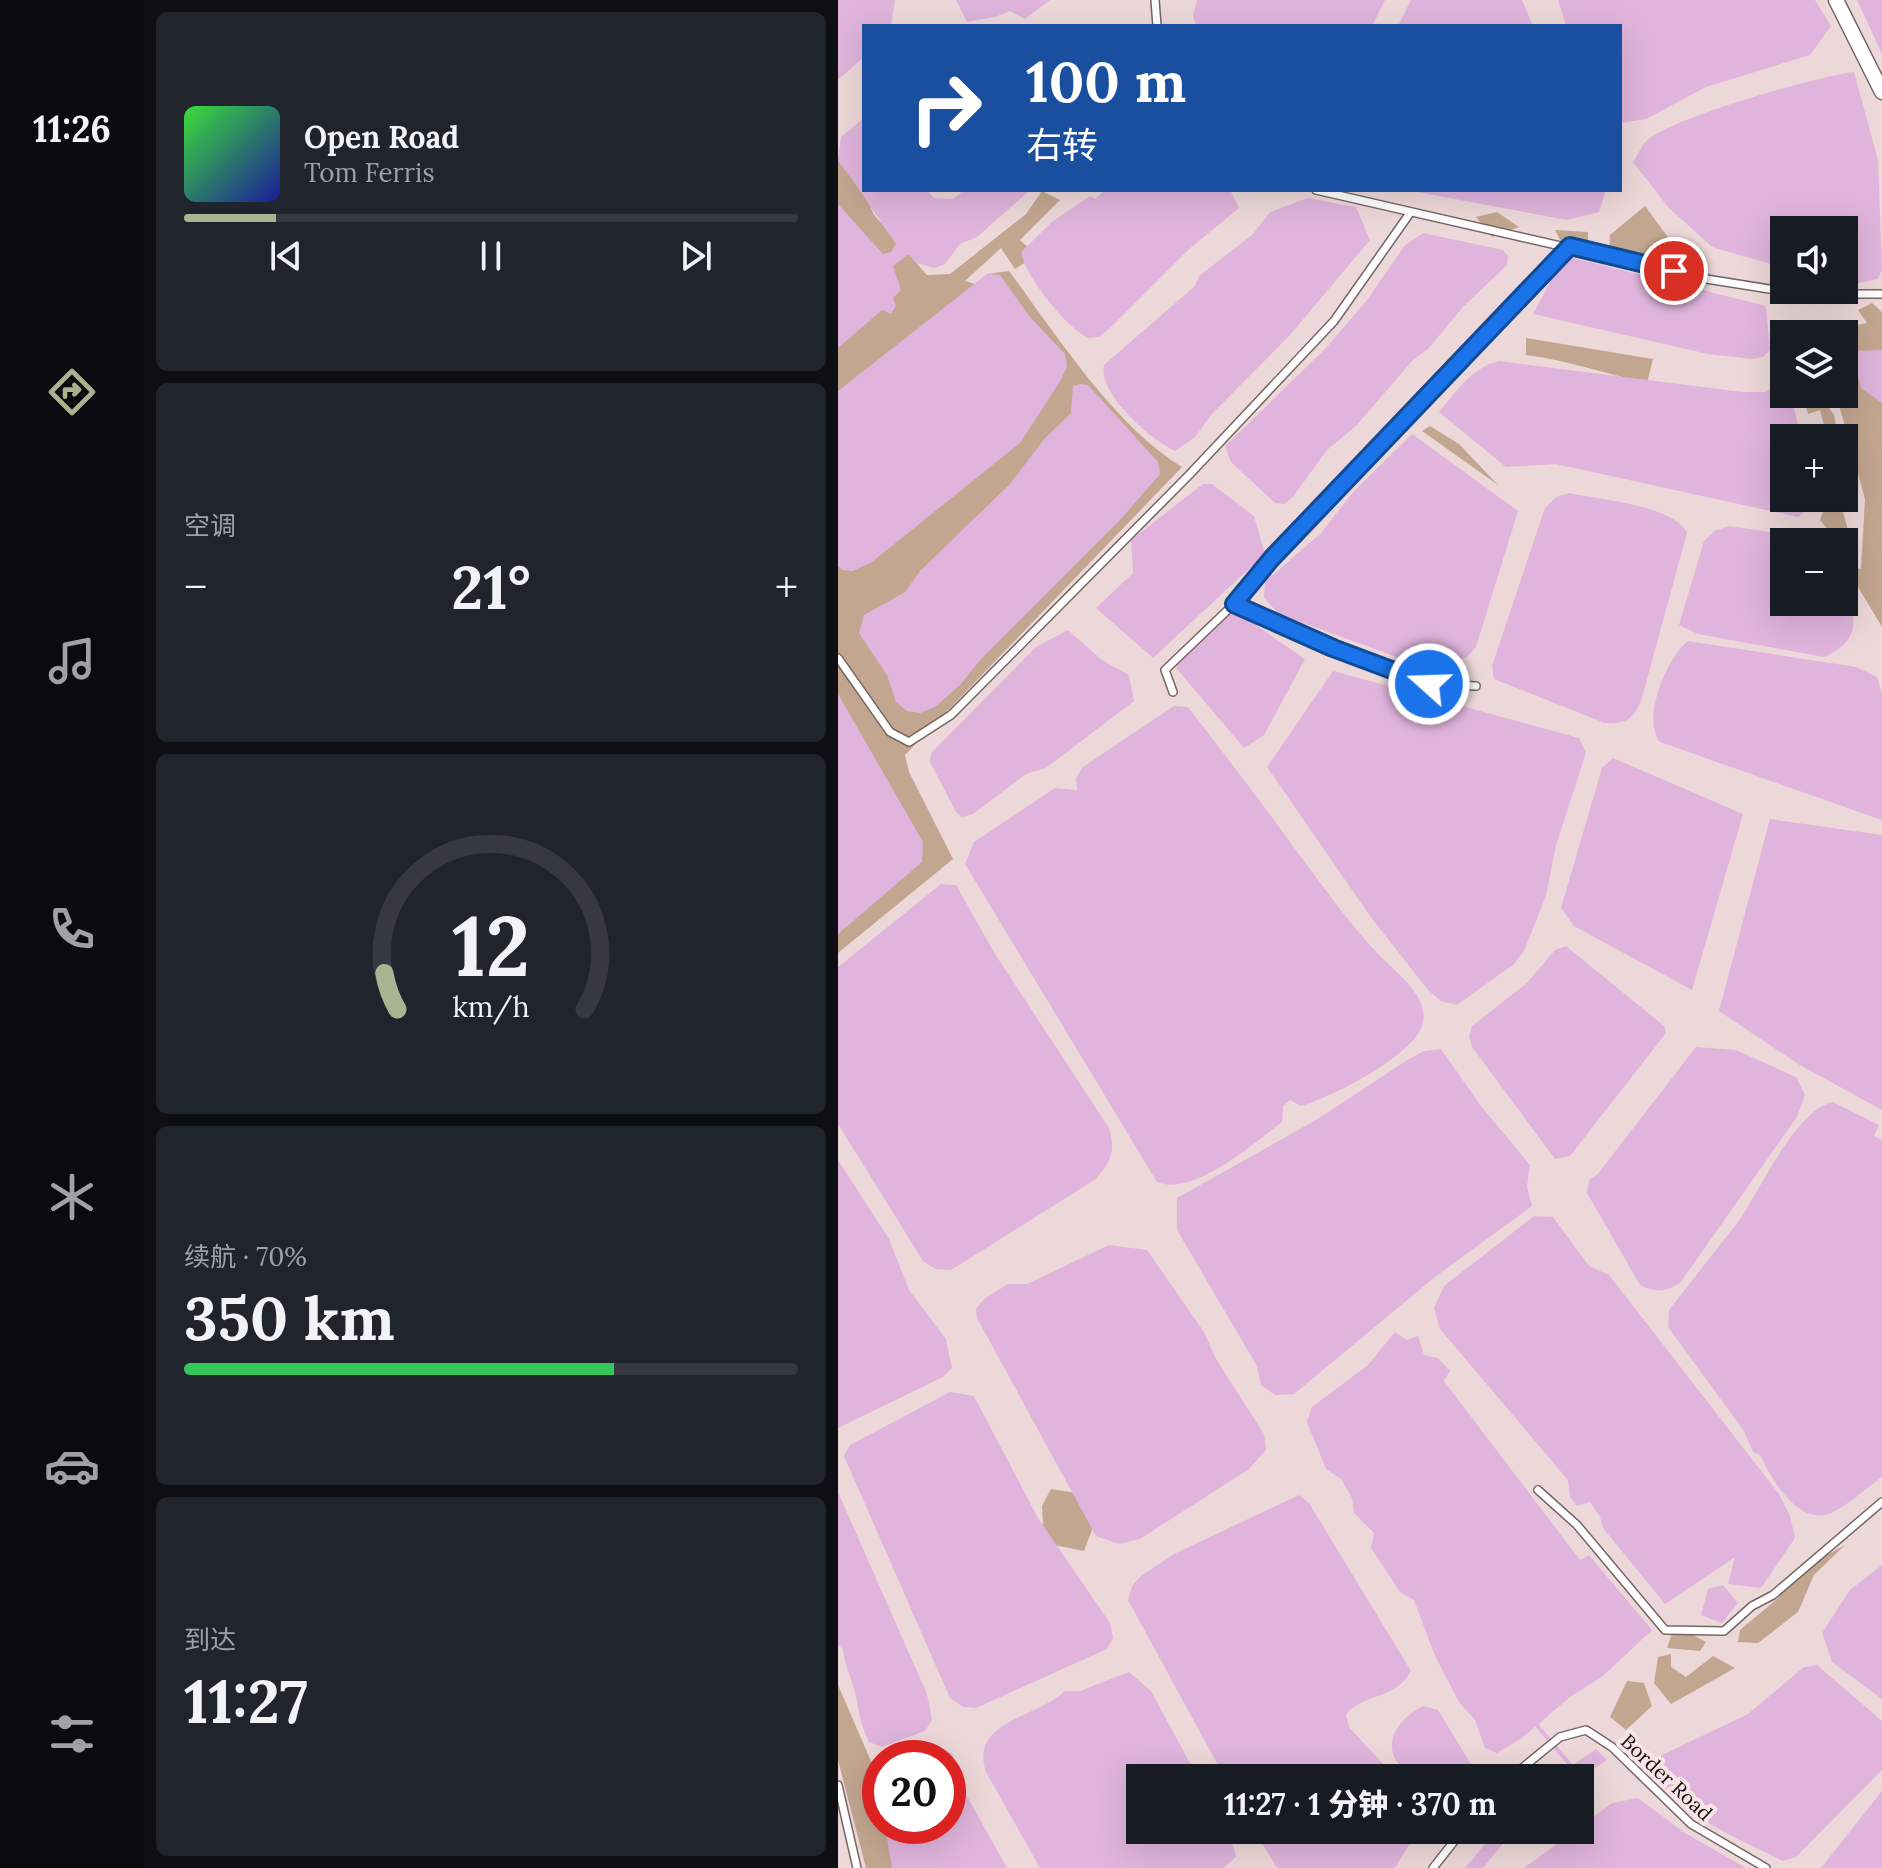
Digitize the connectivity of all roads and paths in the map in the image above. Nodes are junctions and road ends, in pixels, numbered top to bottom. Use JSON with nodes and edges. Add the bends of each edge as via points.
{"nodes":[{"id":1,"x":1155,"y":0,"type":"edge"},
{"id":2,"x":1836,"y":0,"type":"edge"},
{"id":3,"x":1157,"y":24,"type":"edge"},
{"id":4,"x":1882,"y":92,"type":"edge"},
{"id":5,"x":1324,"y":192,"type":"edge"},
{"id":6,"x":1410,"y":213,"type":"junction"},
{"id":7,"x":1570,"y":246,"type":"junction"},
{"id":8,"x":1882,"y":294,"type":"edge"},
{"id":9,"x":1234,"y":604,"type":"junction"},
{"id":10,"x":838,"y":658,"type":"edge"},
{"id":11,"x":1476,"y":686,"type":"dead end"},
{"id":12,"x":1173,"y":692,"type":"dead end"},
{"id":13,"x":1538,"y":1490,"type":"dead end"},
{"id":14,"x":1882,"y":1502,"type":"edge"},
{"id":15,"x":1527,"y":1764,"type":"edge"},
{"id":16,"x":838,"y":1785,"type":"edge"},
{"id":17,"x":1452,"y":1844,"type":"edge"},
{"id":18,"x":857,"y":1868,"type":"edge"},
{"id":19,"x":1433,"y":1868,"type":"edge"},
{"id":20,"x":1766,"y":1868,"type":"edge"}],
"edges":[{"from":1,"to":3,"type":"lane"},
{"from":2,"to":4,"type":"street"},
{"from":5,"to":6,"type":"lane"},
{"from":6,"to":7,"type":"lane"},
{"from":6,"to":10,"type":"lane","via":[[1334,321],[951,715],[909,742],[890,732]]},
{"from":7,"to":8,"type":"lane","via":[[1700,278],[1801,294]]},
{"from":7,"to":9,"type":"lane"},
{"from":9,"to":11,"type":"lane","via":[[1429,684]]},
{"from":9,"to":12,"type":"lane","via":[[1165,670]]},
{"from":13,"to":14,"type":"lane","via":[[1577,1525],[1665,1630],[1724,1631]]},
{"from":15,"to":20,"type":"lane","name":"Border Road","via":[[1560,1737],[1586,1730],[1612,1747],[1691,1824]]},
{"from":16,"to":18,"type":"lane"},
{"from":17,"to":19,"type":"lane"}]}
